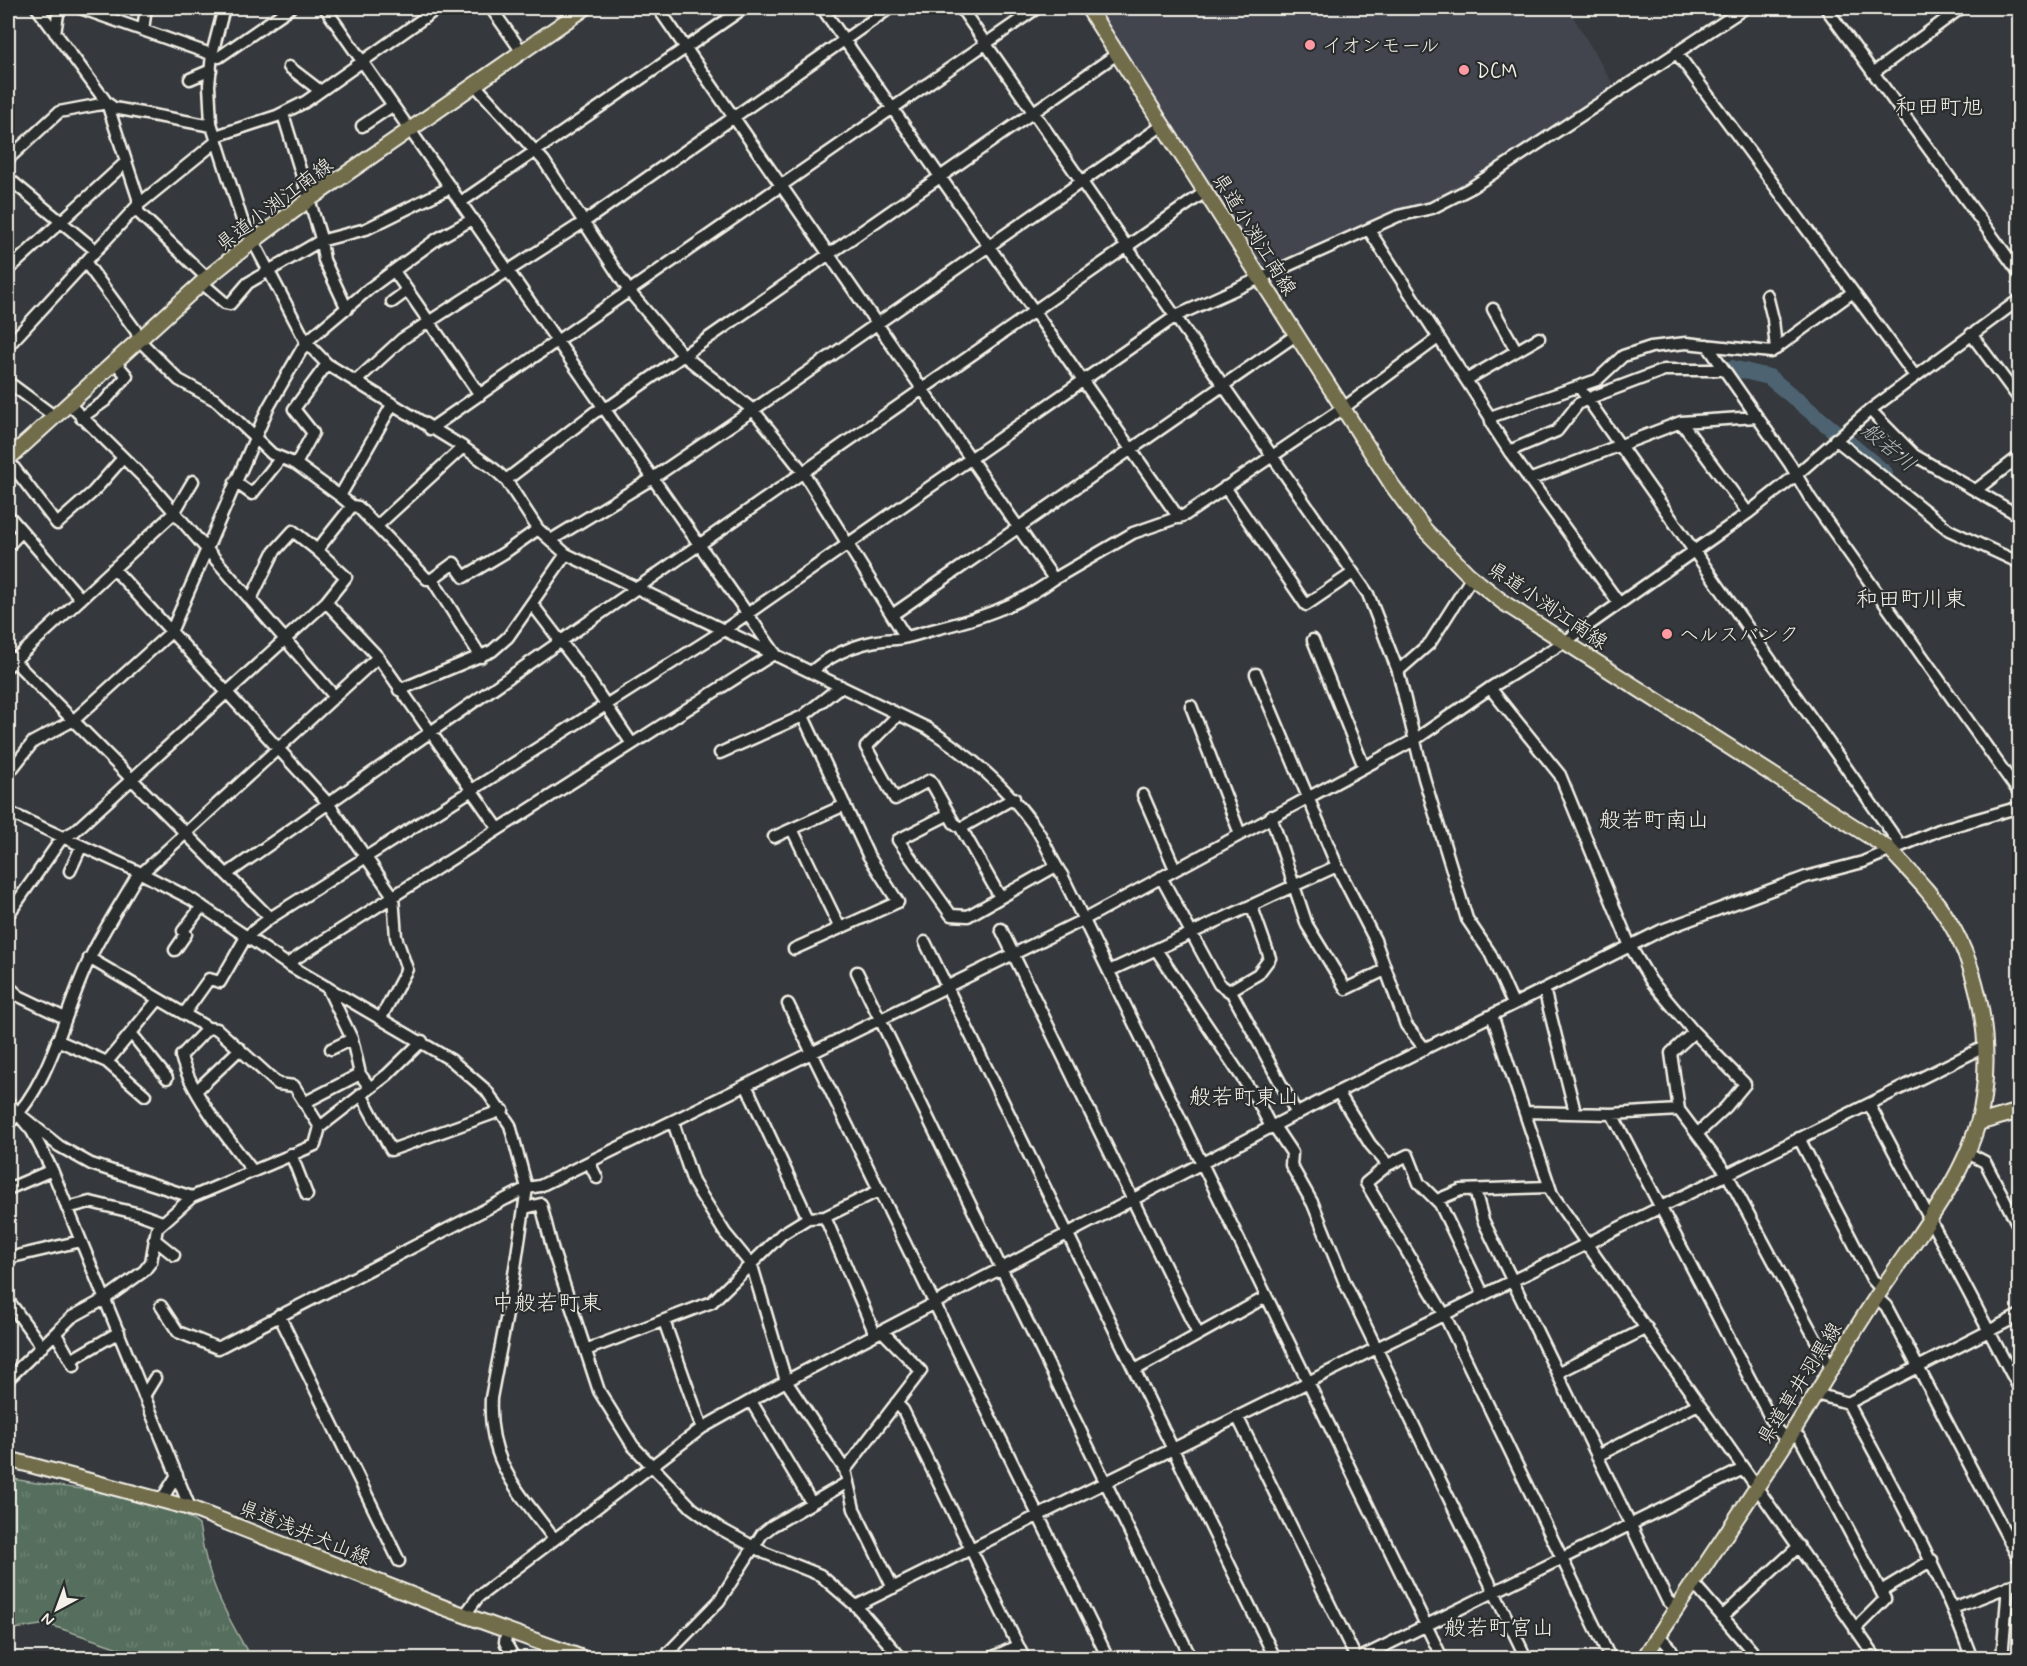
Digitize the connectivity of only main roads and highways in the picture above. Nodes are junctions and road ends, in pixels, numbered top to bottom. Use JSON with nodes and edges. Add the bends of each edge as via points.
{"nodes":[{"id":1,"x":585,"y":8,"type":"edge"},
{"id":2,"x":1089,"y":8,"type":"edge"},
{"id":3,"x":8,"y":460,"type":"edge"},
{"id":4,"x":2019,"y":1110,"type":"edge"},
{"id":5,"x":1978,"y":1123,"type":"junction"},
{"id":6,"x":8,"y":1459,"type":"edge"},
{"id":7,"x":584,"y":1659,"type":"edge"},
{"id":8,"x":1644,"y":1659,"type":"edge"}],
"edges":[{"from":1,"to":3,"type":"main road","name":"県道小渕江南線","via":[[252,243]]},
{"from":2,"to":5,"type":"main road","name":"県道小渕江南線","via":[[1342,409],[1425,530],[1504,603],[1895,848],[1950,922],[1981,999],[1984,1098]]},
{"from":4,"to":5,"type":"main road"},
{"from":5,"to":8,"type":"main road","name":"県道草井羽黒線","via":[[1946,1193]]},
{"from":6,"to":7,"type":"main road","name":"県道浅井犬山線","via":[[190,1508]]}]}
